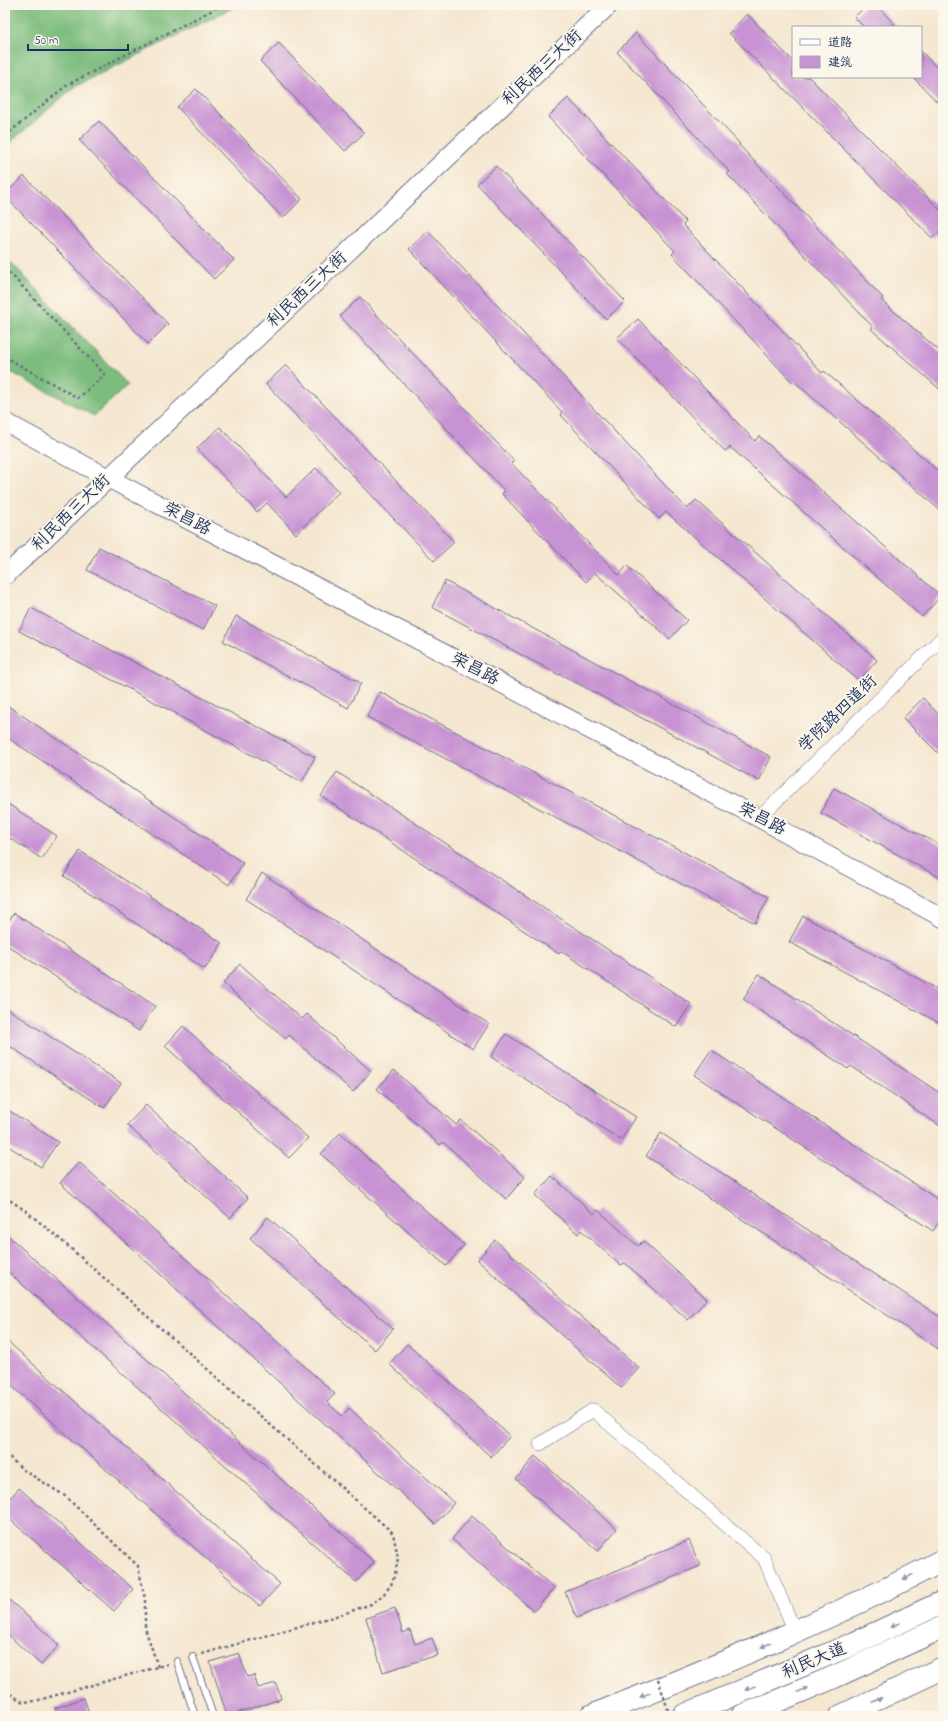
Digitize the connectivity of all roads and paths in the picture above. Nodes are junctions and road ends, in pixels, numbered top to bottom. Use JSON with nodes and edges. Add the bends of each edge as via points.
{"nodes":[{"id":1,"x":222,"y":5,"type":"edge"},
{"id":2,"x":591,"y":5,"type":"edge"},
{"id":3,"x":609,"y":5,"type":"edge"},
{"id":4,"x":5,"y":136,"type":"edge"},
{"id":5,"x":5,"y":268,"type":"edge"},
{"id":6,"x":5,"y":357,"type":"edge"},
{"id":7,"x":5,"y":422,"type":"edge"},
{"id":8,"x":104,"y":476,"type":"junction"},
{"id":9,"x":5,"y":565,"type":"edge"},
{"id":10,"x":5,"y":576,"type":"edge"},
{"id":11,"x":943,"y":637,"type":"edge"},
{"id":12,"x":759,"y":818,"type":"junction"},
{"id":13,"x":943,"y":918,"type":"edge"},
{"id":14,"x":5,"y":1197,"type":"edge"},
{"id":15,"x":540,"y":1444,"type":"dead end"},
{"id":16,"x":5,"y":1453,"type":"edge"},
{"id":17,"x":943,"y":1560,"type":"edge"},
{"id":18,"x":943,"y":1602,"type":"edge"},
{"id":19,"x":943,"y":1627,"type":"edge"},
{"id":20,"x":795,"y":1632,"type":"junction"},
{"id":21,"x":193,"y":1657,"type":"joint"},
{"id":22,"x":177,"y":1661,"type":"joint"},
{"id":23,"x":158,"y":1667,"type":"junction"},
{"id":24,"x":943,"y":1668,"type":"edge"},
{"id":25,"x":658,"y":1679,"type":"dead end"},
{"id":26,"x":5,"y":1691,"type":"edge"},
{"id":27,"x":195,"y":1716,"type":"edge"},
{"id":28,"x":213,"y":1716,"type":"edge"},
{"id":29,"x":591,"y":1716,"type":"edge"},
{"id":30,"x":670,"y":1716,"type":"edge"},
{"id":31,"x":683,"y":1716,"type":"edge"},
{"id":32,"x":742,"y":1716,"type":"edge"},
{"id":33,"x":841,"y":1716,"type":"edge"}],
"edges":[{"from":1,"to":4,"type":"path","via":[[68,85]]},
{"from":2,"to":8,"type":"main road","name":"利民西三大街"},
{"from":3,"to":8,"type":"main road","name":"利民西三大街"},
{"from":5,"to":6,"type":"path","via":[[105,375],[78,398]]},
{"from":7,"to":8,"type":"main road","name":"荣昌路"},
{"from":8,"to":9,"type":"main road","name":"利民西三大街"},
{"from":8,"to":10,"type":"main road","name":"利民西三大街"},
{"from":8,"to":12,"type":"main road","name":"荣昌路"},
{"from":11,"to":12,"type":"street","name":"学院路四道街"},
{"from":12,"to":13,"type":"main road","name":"荣昌路"},
{"from":14,"to":21,"type":"path","via":[[61,1240],[393,1533],[398,1558],[395,1574],[391,1585],[371,1604]]},
{"from":15,"to":20,"type":"street","via":[[593,1410],[764,1558]]},
{"from":16,"to":23,"type":"path","via":[[22,1469],[65,1496],[138,1566],[145,1599],[145,1628]]},
{"from":17,"to":20,"type":"highway","one_way":true},
{"from":18,"to":31,"type":"highway","name":"利民大道","one_way":true,"via":[[855,1643]]},
{"from":32,"to":19,"type":"highway","name":"利民大道","one_way":true},
{"from":20,"to":29,"type":"highway","one_way":true,"via":[[713,1668]]},
{"from":21,"to":28,"type":"lane"},
{"from":22,"to":23,"type":"path"},
{"from":22,"to":27,"type":"lane"},
{"from":23,"to":26,"type":"path","via":[[35,1701],[23,1702]]},
{"from":33,"to":24,"type":"highway","one_way":true},
{"from":25,"to":30,"type":"path","bridge":true}]}
